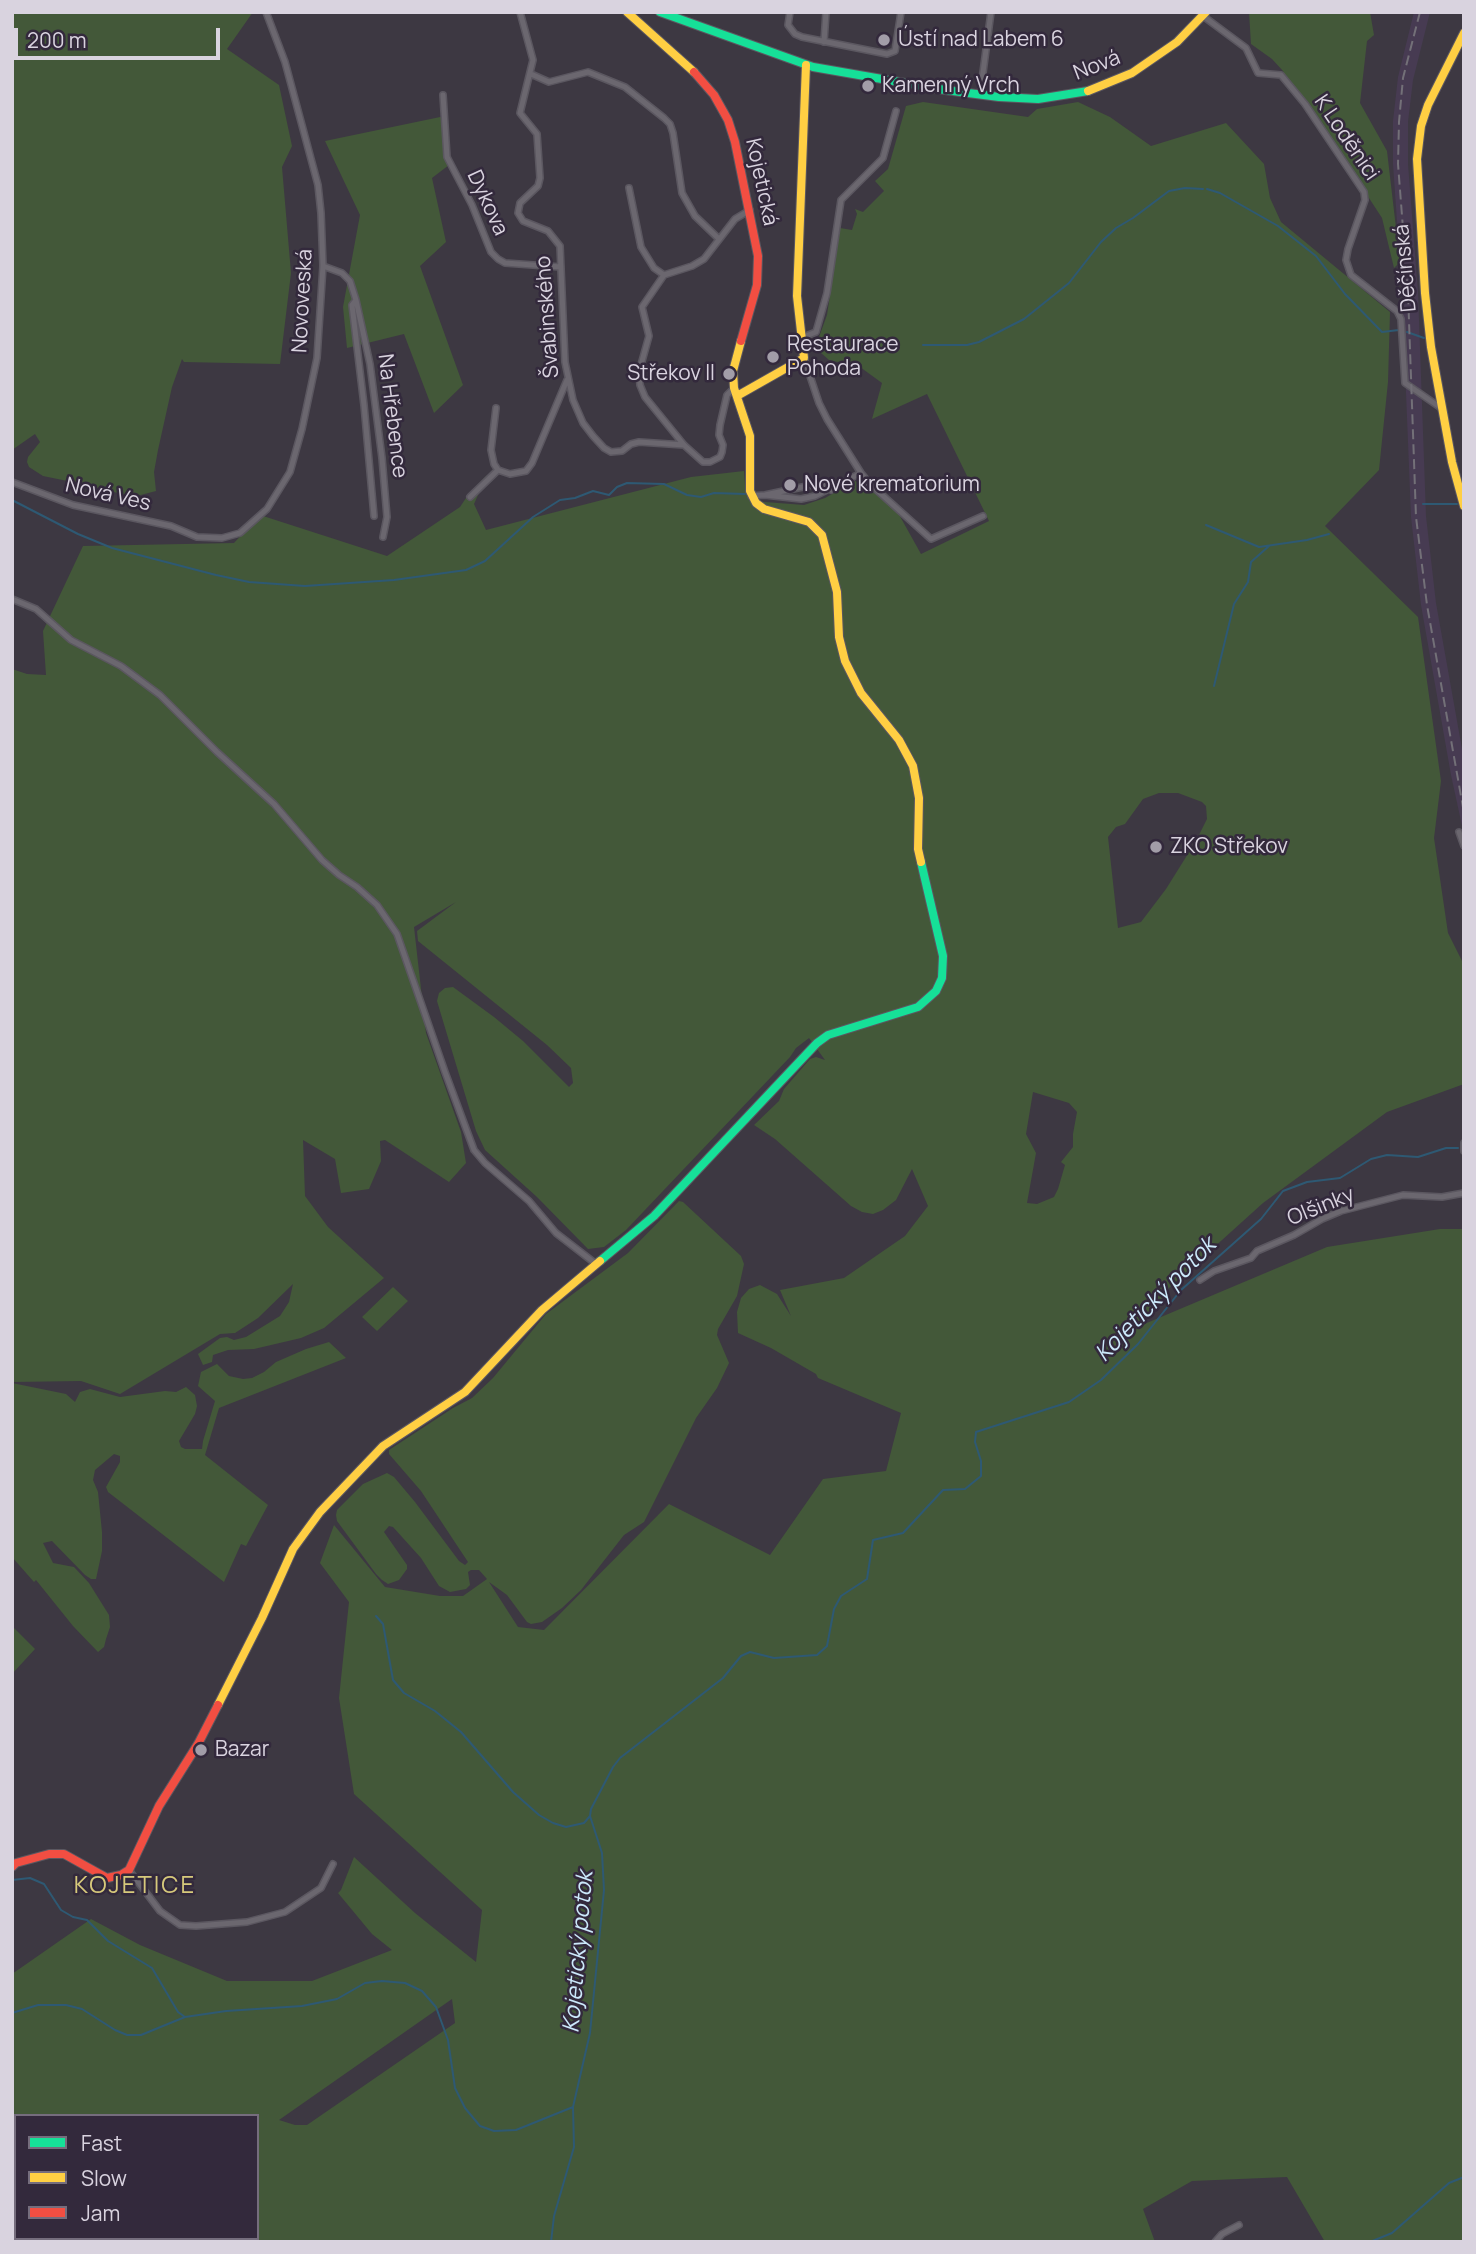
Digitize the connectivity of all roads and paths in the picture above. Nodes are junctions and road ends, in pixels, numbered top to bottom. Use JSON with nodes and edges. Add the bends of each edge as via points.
{"nodes":[{"id":1,"x":266,"y":12,"type":"edge"},
{"id":2,"x":520,"y":12,"type":"edge"},
{"id":3,"x":628,"y":12,"type":"edge"},
{"id":4,"x":660,"y":12,"type":"edge"},
{"id":5,"x":790,"y":12,"type":"edge"},
{"id":6,"x":826,"y":12,"type":"edge"},
{"id":7,"x":901,"y":12,"type":"edge"},
{"id":8,"x":992,"y":12,"type":"edge"},
{"id":9,"x":1204,"y":14,"type":"edge"},
{"id":10,"x":1464,"y":33,"type":"edge"},
{"id":11,"x":824,"y":42,"type":"junction"},
{"id":12,"x":806,"y":65,"type":"junction"},
{"id":13,"x":530,"y":74,"type":"junction"},
{"id":14,"x":443,"y":95,"type":"dead end"},
{"id":15,"x":980,"y":95,"type":"junction"},
{"id":16,"x":896,"y":111,"type":"dead end"},
{"id":17,"x":629,"y":188,"type":"dead end"},
{"id":18,"x":750,"y":211,"type":"junction"},
{"id":19,"x":719,"y":239,"type":"junction"},
{"id":20,"x":323,"y":266,"type":"junction"},
{"id":21,"x":561,"y":267,"type":"junction"},
{"id":22,"x":664,"y":275,"type":"junction"},
{"id":23,"x":356,"y":300,"type":"junction"},
{"id":24,"x":801,"y":338,"type":"junction"},
{"id":25,"x":804,"y":358,"type":"junction"},
{"id":26,"x":567,"y":380,"type":"junction"},
{"id":27,"x":735,"y":392,"type":"junction"},
{"id":28,"x":496,"y":408,"type":"dead end"},
{"id":29,"x":1442,"y":408,"type":"junction"},
{"id":30,"x":684,"y":445,"type":"junction"},
{"id":31,"x":498,"y":470,"type":"junction"},
{"id":32,"x":862,"y":473,"type":"junction"},
{"id":33,"x":12,"y":482,"type":"edge"},
{"id":34,"x":831,"y":490,"type":"junction"},
{"id":35,"x":765,"y":495,"type":"junction"},
{"id":36,"x":751,"y":496,"type":"junction"},
{"id":37,"x":470,"y":497,"type":"dead end"},
{"id":38,"x":1464,"y":506,"type":"edge"},
{"id":39,"x":374,"y":516,"type":"dead end"},
{"id":40,"x":983,"y":516,"type":"dead end"},
{"id":41,"x":197,"y":537,"type":"joint"},
{"id":42,"x":383,"y":537,"type":"dead end"},
{"id":43,"x":12,"y":599,"type":"edge"},
{"id":44,"x":1459,"y":832,"type":"dead end"},
{"id":45,"x":1464,"y":846,"type":"edge"},
{"id":46,"x":1464,"y":1143,"type":"edge"},
{"id":47,"x":1464,"y":1151,"type":"edge"},
{"id":48,"x":1464,"y":1194,"type":"edge"},
{"id":49,"x":596,"y":1264,"type":"junction"},
{"id":50,"x":1200,"y":1280,"type":"dead end"},
{"id":51,"x":333,"y":1864,"type":"dead end"},
{"id":52,"x":12,"y":1867,"type":"edge"},
{"id":53,"x":129,"y":1870,"type":"junction"},
{"id":54,"x":1239,"y":2225,"type":"dead end"},
{"id":55,"x":1215,"y":2242,"type":"edge"}],
"edges":[{"from":1,"to":20,"type":"street","name":"Novoveská","via":[[285,62],[318,185]]},
{"from":2,"to":13,"type":"street","name":"Švabinského","via":[[533,60]]},
{"from":3,"to":18,"type":"street","name":"Kojetická","via":[[714,95],[735,142]]},
{"from":4,"to":12,"type":"street","name":"Nová"},
{"from":5,"to":11,"type":"street","via":[[788,25],[795,34]]},
{"from":6,"to":11,"type":"street"},
{"from":7,"to":11,"type":"street","via":[[895,51],[887,54]]},
{"from":8,"to":15,"type":"street"},
{"from":9,"to":15,"type":"street","name":"Nová","via":[[1166,51],[1104,86],[1038,99]]},
{"from":9,"to":29,"type":"street","name":"K Loděnici","via":[[1246,48],[1258,73],[1281,75],[1364,192],[1346,260],[1351,275],[1397,310],[1405,383]]},
{"from":10,"to":29,"type":"street","name":"Děčínská","via":[[1428,105],[1418,146],[1425,293]]},
{"from":12,"to":15,"type":"street","name":"Nová"},
{"from":12,"to":24,"type":"street","via":[[797,296]]},
{"from":13,"to":19,"type":"street","via":[[549,82],[588,72],[625,87],[664,118],[673,133],[682,193],[695,216]]},
{"from":13,"to":21,"type":"street","name":"Švabinského","via":[[520,113],[537,134],[540,178],[520,203],[519,213],[523,220],[554,236],[560,246]]},
{"from":14,"to":21,"type":"street","name":"Dykova","via":[[447,157],[491,252],[505,263]]},
{"from":16,"to":24,"type":"street","via":[[883,158],[841,200],[827,293],[816,332]]},
{"from":17,"to":22,"type":"street","via":[[641,247]]},
{"from":18,"to":19,"type":"street","via":[[735,219]]},
{"from":18,"to":27,"type":"street","name":"Kojetická","via":[[758,256],[757,285],[733,371]]},
{"from":19,"to":22,"type":"street","via":[[704,260]]},
{"from":20,"to":23,"type":"street","name":"Na Hřebence","via":[[342,272]]},
{"from":20,"to":41,"type":"street","name":"Novoveská","via":[[317,358],[290,472],[267,509],[240,533]]},
{"from":21,"to":26,"type":"street","name":"Švabinského"},
{"from":22,"to":30,"type":"street","via":[[642,306],[649,336],[640,385],[652,408]]},
{"from":23,"to":39,"type":"street","name":"Na Hřebence","via":[[352,305]]},
{"from":23,"to":42,"type":"street","name":"Na Hřebence","via":[[382,458],[387,517]]},
{"from":24,"to":25,"type":"street"},
{"from":25,"to":27,"type":"street"},
{"from":25,"to":32,"type":"street","via":[[823,411]]},
{"from":26,"to":30,"type":"street","name":"Švabinského","via":[[583,422],[604,449],[622,451],[639,442]]},
{"from":26,"to":31,"type":"street","via":[[526,471],[510,474]]},
{"from":27,"to":30,"type":"street","name":"Švabinského","via":[[727,394],[720,425],[720,457],[703,462]]},
{"from":27,"to":36,"type":"street","name":"Kojetická","via":[[750,436]]},
{"from":28,"to":31,"type":"street","via":[[491,450]]},
{"from":29,"to":38,"type":"street","name":"Děčínská"},
{"from":31,"to":37,"type":"street"},
{"from":32,"to":34,"type":"street"},
{"from":32,"to":40,"type":"street","via":[[931,539]]},
{"from":33,"to":41,"type":"street","name":"Nová Ves","via":[[73,505],[171,526]]},
{"from":34,"to":35,"type":"street","via":[[801,499]]},
{"from":34,"to":35,"type":"street","via":[[821,483]]},
{"from":35,"to":36,"type":"street"},
{"from":36,"to":49,"type":"street","via":[[764,509],[808,523],[822,535],[833,569],[845,661],[913,766],[919,798],[918,849],[943,956],[942,978],[936,991],[918,1007],[828,1035],[817,1043],[654,1216]]},
{"from":43,"to":49,"type":"street","via":[[36,609],[71,640],[121,666],[160,695],[274,804],[322,860],[377,905],[397,934],[474,1150],[556,1233]]},
{"from":44,"to":45,"type":"street"},
{"from":46,"to":47,"type":"street"},
{"from":48,"to":50,"type":"street","name":"Olšinky","via":[[1442,1198],[1403,1195],[1341,1211]]},
{"from":49,"to":53,"type":"street","via":[[542,1310],[465,1392],[383,1446],[320,1512],[293,1549],[251,1641],[198,1744],[159,1806]]},
{"from":51,"to":53,"type":"street","via":[[321,1888],[285,1912],[247,1922],[196,1926],[180,1925],[160,1911]]},
{"from":52,"to":53,"type":"street","via":[[49,1854],[64,1854],[107,1878]]},
{"from":54,"to":55,"type":"street"}]}
